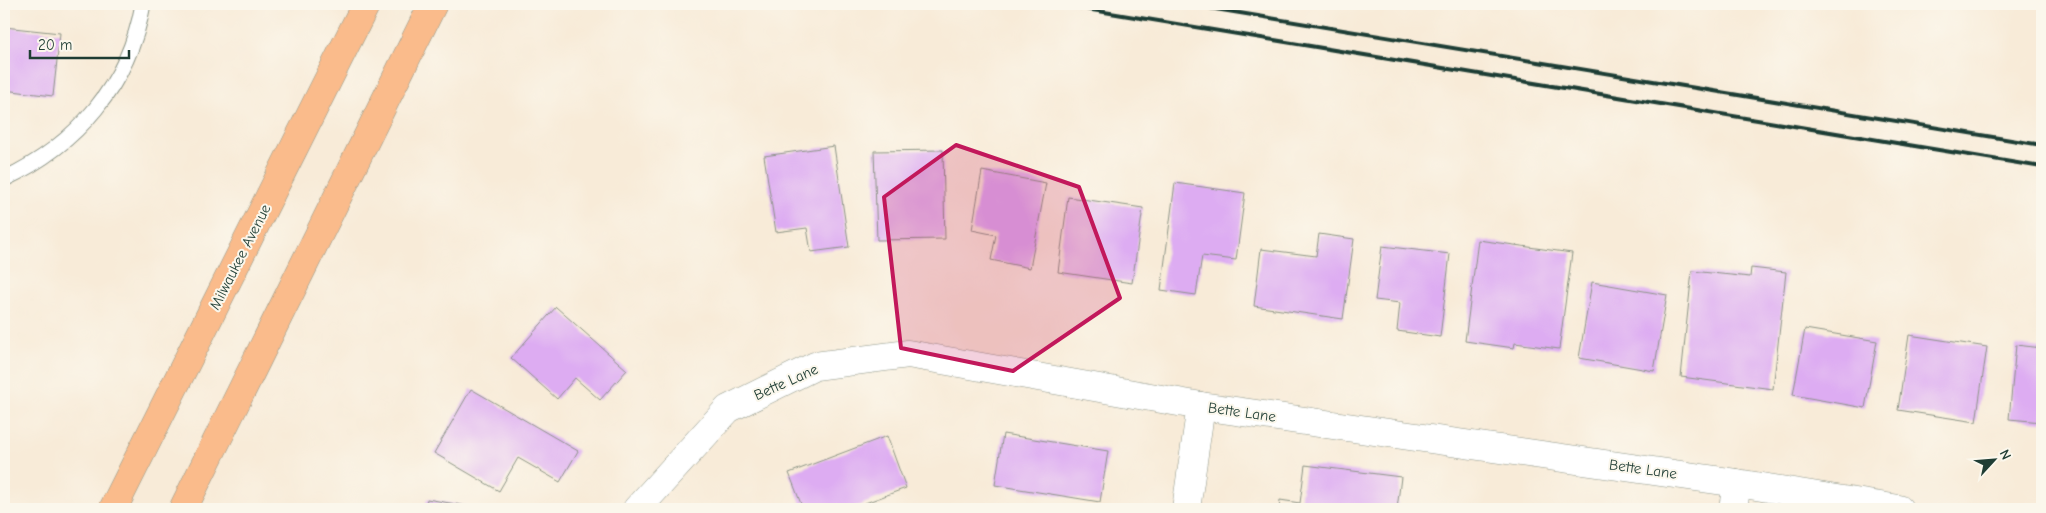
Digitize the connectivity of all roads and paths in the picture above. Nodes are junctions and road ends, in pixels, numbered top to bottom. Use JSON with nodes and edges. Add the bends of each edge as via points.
{"nodes":[{"id":1,"x":143,"y":4,"type":"edge"},
{"id":2,"x":366,"y":4,"type":"edge"},
{"id":3,"x":432,"y":7,"type":"edge"},
{"id":4,"x":4,"y":179,"type":"edge"},
{"id":5,"x":1201,"y":406,"type":"junction"},
{"id":6,"x":1738,"y":482,"type":"junction"},
{"id":7,"x":114,"y":509,"type":"edge"},
{"id":8,"x":182,"y":509,"type":"edge"},
{"id":9,"x":636,"y":509,"type":"edge"},
{"id":10,"x":1186,"y":509,"type":"edge"},
{"id":11,"x":1733,"y":509,"type":"edge"},
{"id":12,"x":1899,"y":509,"type":"edge"}],
"edges":[{"from":1,"to":4,"type":"lane","via":[[122,70],[89,119],[64,141]]},
{"from":2,"to":7,"type":"main road","name":"Milwaukee Avenue"},
{"from":3,"to":8,"type":"main road"},
{"from":5,"to":6,"type":"street","name":"Bette Lane"},
{"from":5,"to":9,"type":"street","name":"Bette Lane","via":[[908,354],[815,366],[728,409]]},
{"from":5,"to":10,"type":"street"},
{"from":6,"to":11,"type":"street"},
{"from":6,"to":12,"type":"street","name":"Bette Lane"}]}
